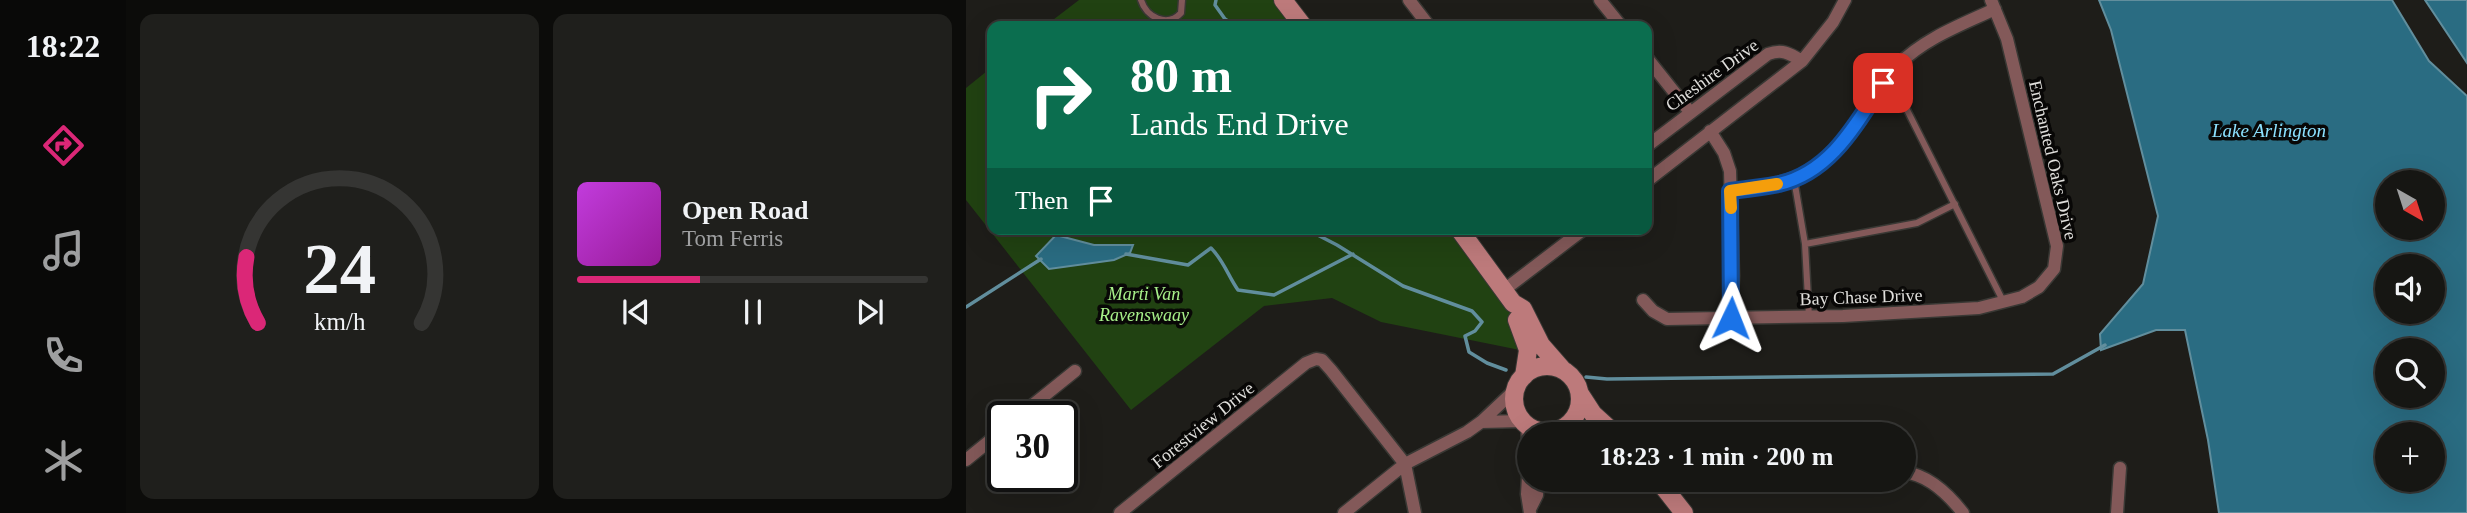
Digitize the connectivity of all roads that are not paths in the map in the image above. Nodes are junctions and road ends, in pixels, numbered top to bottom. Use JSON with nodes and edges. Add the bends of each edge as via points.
{"nodes":[{"id":1,"x":1141,"y":0,"type":"edge"},
{"id":2,"x":1182,"y":0,"type":"edge"},
{"id":3,"x":1283,"y":0,"type":"edge"},
{"id":4,"x":1409,"y":0,"type":"edge"},
{"id":5,"x":1600,"y":0,"type":"edge"},
{"id":6,"x":1845,"y":0,"type":"edge"},
{"id":7,"x":1993,"y":4,"type":"edge"},
{"id":8,"x":1299,"y":21,"type":"edge"},
{"id":9,"x":1425,"y":21,"type":"edge"},
{"id":10,"x":1617,"y":21,"type":"edge"},
{"id":11,"x":1802,"y":61,"type":"junction"},
{"id":12,"x":1652,"y":64,"type":"edge"},
{"id":13,"x":1889,"y":74,"type":"junction"},
{"id":14,"x":1690,"y":112,"type":"junction"},
{"id":15,"x":1710,"y":131,"type":"junction"},
{"id":16,"x":1652,"y":142,"type":"edge"},
{"id":17,"x":1652,"y":177,"type":"edge"},
{"id":18,"x":1794,"y":179,"type":"junction"},
{"id":19,"x":1730,"y":191,"type":"junction"},
{"id":20,"x":1955,"y":204,"type":"junction"},
{"id":21,"x":1463,"y":235,"type":"edge"},
{"id":22,"x":1577,"y":235,"type":"edge"},
{"id":23,"x":1805,"y":244,"type":"junction"},
{"id":24,"x":1509,"y":296,"type":"junction"},
{"id":25,"x":1643,"y":300,"type":"dead end"},
{"id":26,"x":2003,"y":302,"type":"junction"},
{"id":27,"x":1809,"y":317,"type":"junction"},
{"id":28,"x":1731,"y":318,"type":"junction"},
{"id":29,"x":1562,"y":369,"type":"junction"},
{"id":30,"x":1075,"y":371,"type":"dead end"},
{"id":31,"x":1520,"y":382,"type":"junction"},
{"id":32,"x":1580,"y":394,"type":"junction"},
{"id":33,"x":1038,"y":401,"type":"edge"},
{"id":34,"x":1481,"y":422,"type":"junction"},
{"id":35,"x":1523,"y":422,"type":"edge"},
{"id":36,"x":1568,"y":422,"type":"edge"},
{"id":37,"x":1602,"y":422,"type":"edge"},
{"id":38,"x":1517,"y":423,"type":"edge"},
{"id":39,"x":987,"y":443,"type":"edge"},
{"id":40,"x":966,"y":460,"type":"edge"},
{"id":41,"x":1405,"y":464,"type":"junction"},
{"id":42,"x":2120,"y":468,"type":"dead end"},
{"id":43,"x":1916,"y":477,"type":"edge"},
{"id":44,"x":1527,"y":492,"type":"edge"},
{"id":45,"x":1537,"y":492,"type":"edge"},
{"id":46,"x":1667,"y":492,"type":"edge"},
{"id":47,"x":1530,"y":511,"type":"edge"},
{"id":48,"x":1120,"y":513,"type":"edge"},
{"id":49,"x":1344,"y":513,"type":"edge"},
{"id":50,"x":1415,"y":513,"type":"edge"},
{"id":51,"x":1684,"y":513,"type":"edge"},
{"id":52,"x":1963,"y":513,"type":"edge"},
{"id":53,"x":2116,"y":513,"type":"edge"}],
"edges":[{"from":1,"to":2,"type":"lane","via":[[1149,14],[1169,21],[1181,13]]},
{"from":3,"to":8,"type":"street"},
{"from":4,"to":9,"type":"street"},
{"from":5,"to":10,"type":"street"},
{"from":6,"to":11,"type":"street"},
{"from":7,"to":13,"type":"street","via":[[1920,46]]},
{"from":7,"to":26,"type":"street","name":"Enchanted Oaks Drive","via":[[2007,39],[2057,246],[2054,269],[2046,280],[2030,293]]},
{"from":11,"to":14,"type":"street","name":"Cheshire Drive","via":[[1779,50],[1768,54]]},
{"from":11,"to":15,"type":"street"},
{"from":12,"to":14,"type":"street"},
{"from":13,"to":18,"type":"street","via":[[1843,143],[1820,165]]},
{"from":13,"to":20,"type":"lane"},
{"from":14,"to":16,"type":"street","name":"Cheshire Drive"},
{"from":15,"to":17,"type":"street"},
{"from":15,"to":19,"type":"street","via":[[1724,153]]},
{"from":18,"to":19,"type":"street"},
{"from":18,"to":23,"type":"lane"},
{"from":19,"to":28,"type":"street"},
{"from":20,"to":23,"type":"lane","via":[[1917,223]]},
{"from":20,"to":26,"type":"lane"},
{"from":21,"to":24,"type":"street"},
{"from":22,"to":24,"type":"street"},
{"from":23,"to":27,"type":"lane"},
{"from":24,"to":29,"type":"street","via":[[1523,309],[1541,345]]},
{"from":24,"to":31,"type":"street","via":[[1528,350]]},
{"from":25,"to":28,"type":"street","name":"Bay Chase Drive","via":[[1653,312],[1668,319]]},
{"from":26,"to":27,"type":"street","name":"Bay Chase Drive","via":[[1960,310]]},
{"from":27,"to":28,"type":"street","name":"Bay Chase Drive"},
{"from":29,"to":31,"type":"street","via":[[1540,367]]},
{"from":29,"to":32,"type":"street"},
{"from":30,"to":33,"type":"street"},
{"from":31,"to":34,"type":"street"},
{"from":31,"to":35,"type":"street","via":[[1514,400]]},
{"from":32,"to":36,"type":"street","via":[[1577,415]]},
{"from":32,"to":37,"type":"street"},
{"from":34,"to":38,"type":"street"},
{"from":34,"to":41,"type":"street"},
{"from":39,"to":40,"type":"street"},
{"from":41,"to":48,"type":"street","name":"Forestview Drive","via":[[1322,360],[1316,359]]},
{"from":41,"to":49,"type":"street"},
{"from":41,"to":50,"type":"street"},
{"from":42,"to":53,"type":"street"},
{"from":43,"to":52,"type":"street","via":[[1950,497]]},
{"from":44,"to":47,"type":"street"},
{"from":45,"to":47,"type":"street"},
{"from":46,"to":51,"type":"street"}]}
